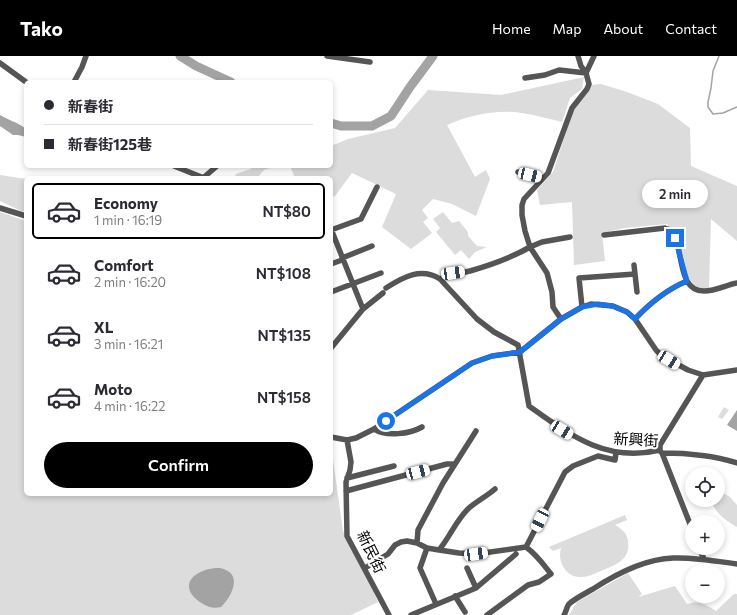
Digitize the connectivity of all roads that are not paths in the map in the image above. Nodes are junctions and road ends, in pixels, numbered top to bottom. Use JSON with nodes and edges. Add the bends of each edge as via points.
{"nodes":[{"id":1,"x":86,"y":56,"type":"edge"},
{"id":2,"x":327,"y":56,"type":"edge"},
{"id":3,"x":578,"y":56,"type":"edge"},
{"id":4,"x":594,"y":56,"type":"edge"},
{"id":5,"x":370,"y":62,"type":"dead end"},
{"id":6,"x":0,"y":63,"type":"edge"},
{"id":7,"x":586,"y":73,"type":"junction"},
{"id":8,"x":525,"y":78,"type":"dead end"},
{"id":9,"x":75,"y":80,"type":"edge"},
{"id":10,"x":24,"y":81,"type":"edge"},
{"id":11,"x":179,"y":168,"type":"edge"},
{"id":12,"x":215,"y":168,"type":"edge"},
{"id":13,"x":518,"y":172,"type":"dead end"},
{"id":14,"x":199,"y":176,"type":"edge"},
{"id":15,"x":206,"y":176,"type":"edge"},
{"id":16,"x":543,"y":178,"type":"junction"},
{"id":17,"x":377,"y":187,"type":"dead end"},
{"id":18,"x":0,"y":208,"type":"edge"},
{"id":19,"x":24,"y":215,"type":"edge"},
{"id":20,"x":333,"y":230,"type":"edge"},
{"id":21,"x":604,"y":235,"type":"dead end"},
{"id":22,"x":333,"y":236,"type":"edge"},
{"id":23,"x":570,"y":237,"type":"dead end"},
{"id":24,"x":372,"y":246,"type":"dead end"},
{"id":25,"x":530,"y":247,"type":"junction"},
{"id":26,"x":342,"y":259,"type":"junction"},
{"id":27,"x":333,"y":263,"type":"edge"},
{"id":28,"x":634,"y":265,"type":"dead end"},
{"id":29,"x":381,"y":272,"type":"dead end"},
{"id":30,"x":635,"y":274,"type":"junction"},
{"id":31,"x":440,"y":279,"type":"junction"},
{"id":32,"x":687,"y":281,"type":"junction"},
{"id":33,"x":737,"y":283,"type":"edge"},
{"id":34,"x":352,"y":284,"type":"junction"},
{"id":35,"x":333,"y":291,"type":"edge"},
{"id":36,"x":637,"y":292,"type":"dead end"},
{"id":37,"x":582,"y":307,"type":"junction"},
{"id":38,"x":363,"y":309,"type":"junction"},
{"id":39,"x":561,"y":319,"type":"junction"},
{"id":40,"x":635,"y":319,"type":"junction"},
{"id":41,"x":333,"y":346,"type":"edge"},
{"id":42,"x":520,"y":352,"type":"junction"},
{"id":43,"x":737,"y":370,"type":"edge"},
{"id":44,"x":703,"y":375,"type":"junction"},
{"id":45,"x":422,"y":427,"type":"dead end"},
{"id":46,"x":374,"y":429,"type":"junction"},
{"id":47,"x":476,"y":431,"type":"dead end"},
{"id":48,"x":333,"y":436,"type":"edge"},
{"id":49,"x":347,"y":440,"type":"junction"},
{"id":50,"x":616,"y":452,"type":"junction"},
{"id":51,"x":661,"y":452,"type":"junction"},
{"id":52,"x":737,"y":463,"type":"edge"},
{"id":53,"x":455,"y":464,"type":"junction"},
{"id":54,"x":394,"y":466,"type":"dead end"},
{"id":55,"x":347,"y":478,"type":"junction"},
{"id":56,"x":495,"y":489,"type":"dead end"},
{"id":57,"x":346,"y":491,"type":"junction"},
{"id":58,"x":686,"y":515,"type":"edge"},
{"id":59,"x":417,"y":543,"type":"junction"},
{"id":60,"x":427,"y":548,"type":"junction"},
{"id":61,"x":526,"y":548,"type":"junction"},
{"id":62,"x":439,"y":550,"type":"junction"},
{"id":63,"x":516,"y":554,"type":"dead end"},
{"id":64,"x":703,"y":555,"type":"edge"},
{"id":65,"x":704,"y":559,"type":"junction"},
{"id":66,"x":737,"y":564,"type":"edge"},
{"id":67,"x":365,"y":568,"type":"junction"},
{"id":68,"x":467,"y":568,"type":"dead end"},
{"id":69,"x":476,"y":588,"type":"junction"},
{"id":70,"x":455,"y":596,"type":"junction"},
{"id":71,"x":436,"y":604,"type":"junction"},
{"id":72,"x":465,"y":612,"type":"dead end"},
{"id":73,"x":389,"y":615,"type":"edge"},
{"id":74,"x":411,"y":615,"type":"edge"},
{"id":75,"x":487,"y":615,"type":"edge"},
{"id":76,"x":564,"y":615,"type":"edge"}],
"edges":[{"from":1,"to":9,"type":"street"},
{"from":2,"to":5,"type":"street"},
{"from":3,"to":7,"type":"street"},
{"from":4,"to":7,"type":"street"},
{"from":6,"to":10,"type":"street"},
{"from":7,"to":8,"type":"street","via":[[559,70]]},
{"from":7,"to":16,"type":"street","via":[[587,89],[572,108],[548,173]]},
{"from":11,"to":14,"type":"street"},
{"from":12,"to":15,"type":"street"},
{"from":13,"to":16,"type":"street"},
{"from":16,"to":25,"type":"street","via":[[524,199],[522,205]]},
{"from":17,"to":20,"type":"street","via":[[362,220]]},
{"from":18,"to":19,"type":"street"},
{"from":21,"to":32,"type":"street","via":[[657,228],[670,230],[675,238]]},
{"from":22,"to":26,"type":"street"},
{"from":23,"to":25,"type":"street"},
{"from":24,"to":26,"type":"street"},
{"from":25,"to":31,"type":"street","via":[[509,259],[453,273]]},
{"from":25,"to":39,"type":"street","via":[[547,273],[553,307]]},
{"from":26,"to":27,"type":"street"},
{"from":26,"to":34,"type":"street"},
{"from":28,"to":30,"type":"street"},
{"from":29,"to":34,"type":"street"},
{"from":30,"to":36,"type":"street"},
{"from":30,"to":37,"type":"street","via":[[579,278]]},
{"from":31,"to":38,"type":"street","via":[[427,274],[407,275],[384,290]]},
{"from":31,"to":42,"type":"street","via":[[477,319],[518,345]]},
{"from":32,"to":33,"type":"street","via":[[695,289],[703,291]]},
{"from":32,"to":40,"type":"street","via":[[677,285]]},
{"from":34,"to":35,"type":"street"},
{"from":34,"to":38,"type":"street"},
{"from":37,"to":39,"type":"street"},
{"from":37,"to":40,"type":"street","via":[[598,304],[612,306],[627,312]]},
{"from":38,"to":41,"type":"street"},
{"from":39,"to":42,"type":"street"},
{"from":40,"to":44,"type":"street","via":[[662,356]]},
{"from":42,"to":46,"type":"street","via":[[492,356],[472,363]]},
{"from":42,"to":50,"type":"street","name":"新興街","via":[[529,406],[587,444]]},
{"from":43,"to":44,"type":"street"},
{"from":44,"to":51,"type":"street","via":[[660,445]]},
{"from":45,"to":46,"type":"street","via":[[397,434]]},
{"from":46,"to":49,"type":"street"},
{"from":47,"to":53,"type":"street"},
{"from":48,"to":49,"type":"street"},
{"from":49,"to":55,"type":"street","name":"新民街","via":[[351,462]]},
{"from":50,"to":51,"type":"street","name":"新興街"},
{"from":50,"to":61,"type":"street","via":[[615,460],[598,456],[565,472]]},
{"from":51,"to":52,"type":"street","name":"新興街","via":[[688,453]]},
{"from":51,"to":58,"type":"street"},
{"from":53,"to":57,"type":"street"},
{"from":53,"to":59,"type":"street","via":[[418,530]]},
{"from":54,"to":55,"type":"street"},
{"from":55,"to":57,"type":"street","name":"新民街"},
{"from":56,"to":62,"type":"street","via":[[469,508]]},
{"from":57,"to":67,"type":"street","name":"新民街","via":[[348,536]]},
{"from":59,"to":60,"type":"street"},
{"from":59,"to":67,"type":"street","via":[[401,542],[388,554]]},
{"from":60,"to":62,"type":"street"},
{"from":60,"to":71,"type":"street","via":[[420,568]]},
{"from":61,"to":62,"type":"street","via":[[476,554]]},
{"from":61,"to":75,"type":"street","via":[[536,554],[550,574]]},
{"from":63,"to":69,"type":"street"},
{"from":64,"to":65,"type":"street"},
{"from":65,"to":66,"type":"street"},
{"from":65,"to":76,"type":"street","via":[[671,558],[625,570],[569,604]]},
{"from":67,"to":73,"type":"street","name":"新民街"},
{"from":68,"to":69,"type":"street"},
{"from":69,"to":70,"type":"street"},
{"from":70,"to":71,"type":"street"},
{"from":70,"to":72,"type":"street"},
{"from":71,"to":74,"type":"street"}]}
